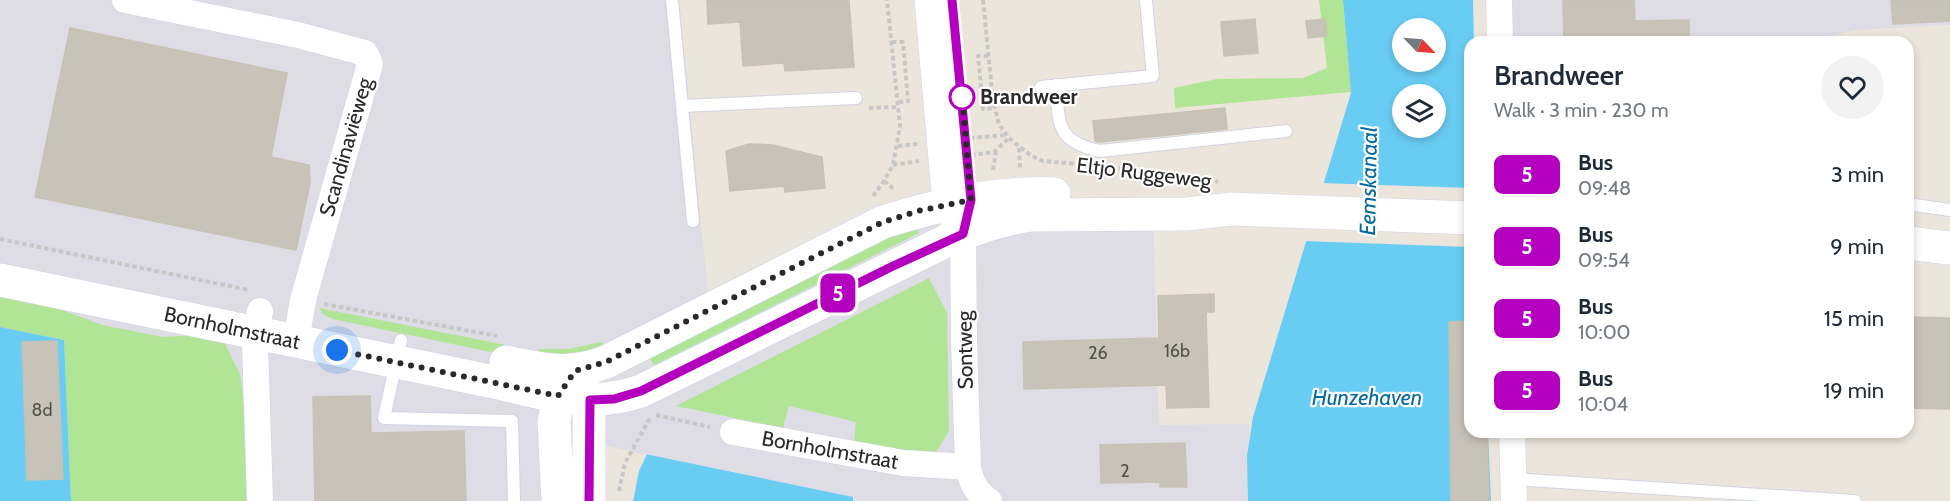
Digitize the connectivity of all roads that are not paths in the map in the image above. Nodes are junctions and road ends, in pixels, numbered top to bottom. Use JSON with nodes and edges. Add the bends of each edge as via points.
{"nodes":[{"id":1,"x":125,"y":0,"type":"edge"},
{"id":2,"x":672,"y":0,"type":"edge"},
{"id":3,"x":931,"y":0,"type":"edge"},
{"id":4,"x":952,"y":0,"type":"edge"},
{"id":5,"x":1146,"y":0,"type":"edge"},
{"id":6,"x":1499,"y":0,"type":"edge"},
{"id":7,"x":1500,"y":36,"type":"edge"},
{"id":8,"x":1056,"y":86,"type":"junction"},
{"id":9,"x":1041,"y":87,"type":"dead end"},
{"id":10,"x":856,"y":98,"type":"dead end"},
{"id":11,"x":682,"y":105,"type":"junction"},
{"id":12,"x":1286,"y":131,"type":"dead end"},
{"id":13,"x":1228,"y":196,"type":"junction"},
{"id":14,"x":960,"y":202,"type":"junction"},
{"id":15,"x":1914,"y":205,"type":"edge"},
{"id":16,"x":1950,"y":210,"type":"edge"},
{"id":17,"x":1464,"y":218,"type":"edge"},
{"id":18,"x":693,"y":221,"type":"dead end"},
{"id":19,"x":963,"y":234,"type":"junction"},
{"id":20,"x":1914,"y":244,"type":"edge"},
{"id":21,"x":1950,"y":248,"type":"edge"},
{"id":22,"x":0,"y":258,"type":"edge"},
{"id":23,"x":0,"y":280,"type":"edge"},
{"id":24,"x":258,"y":322,"type":"junction"},
{"id":25,"x":297,"y":330,"type":"junction"},
{"id":26,"x":398,"y":351,"type":"junction"},
{"id":27,"x":566,"y":383,"type":"junction"},
{"id":28,"x":590,"y":400,"type":"junction"},
{"id":29,"x":733,"y":432,"type":"road end"},
{"id":30,"x":1512,"y":438,"type":"edge"},
{"id":31,"x":968,"y":467,"type":"junction"},
{"id":32,"x":1514,"y":490,"type":"edge"},
{"id":33,"x":604,"y":497,"type":"edge"},
{"id":34,"x":260,"y":501,"type":"edge"},
{"id":35,"x":514,"y":501,"type":"edge"},
{"id":36,"x":558,"y":501,"type":"edge"},
{"id":37,"x":989,"y":501,"type":"edge"},
{"id":38,"x":1855,"y":501,"type":"edge"}],
"edges":[{"from":1,"to":25,"type":"street","name":"Scandinaviëweg","via":[[298,35],[364,53],[369,64]]},
{"from":2,"to":11,"type":"lane"},
{"from":3,"to":14,"type":"street","name":"Sontweg"},
{"from":4,"to":14,"type":"street","name":"Sontweg"},
{"from":5,"to":8,"type":"lane","via":[[1153,76]]},
{"from":6,"to":7,"type":"street"},
{"from":8,"to":9,"type":"lane"},
{"from":8,"to":12,"type":"lane","via":[[1060,126],[1067,137],[1090,149]]},
{"from":10,"to":11,"type":"lane"},
{"from":11,"to":18,"type":"lane"},
{"from":13,"to":14,"type":"street","name":"Eltjo Ruggeweg","via":[[1188,200],[1033,193]]},
{"from":13,"to":17,"type":"street","name":"Eltjo Ruggeweg","via":[[1287,212]]},
{"from":13,"to":19,"type":"street","name":"Eltjo Ruggeweg","via":[[1186,214],[1031,215],[994,222]]},
{"from":14,"to":19,"type":"street","name":"Sontweg"},
{"from":14,"to":27,"type":"street","name":"Bornholmstraat","via":[[883,222]]},
{"from":15,"to":16,"type":"lane"},
{"from":19,"to":28,"type":"street","via":[[641,391],[614,399]]},
{"from":19,"to":31,"type":"street","name":"Sontweg"},
{"from":20,"to":21,"type":"street"},
{"from":22,"to":24,"type":"street","name":"Bornholmstraat"},
{"from":23,"to":24,"type":"street","name":"Bornholmstraat"},
{"from":24,"to":25,"type":"street","name":"Bornholmstraat"},
{"from":24,"to":34,"type":"street","via":[[255,344]]},
{"from":25,"to":26,"type":"street","name":"Bornholmstraat"},
{"from":26,"to":27,"type":"street","name":"Bornholmstraat","via":[[549,371]]},
{"from":26,"to":35,"type":"lane","via":[[384,418],[512,421]]},
{"from":27,"to":28,"type":"street"},
{"from":27,"to":36,"type":"street","via":[[554,422]]},
{"from":28,"to":33,"type":"street","via":[[589,445]]},
{"from":29,"to":31,"type":"street","name":"Bornholmstraat","via":[[903,463]]},
{"from":30,"to":32,"type":"street"},
{"from":31,"to":37,"type":"street","via":[[971,481]]},
{"from":32,"to":38,"type":"lane"}]}
